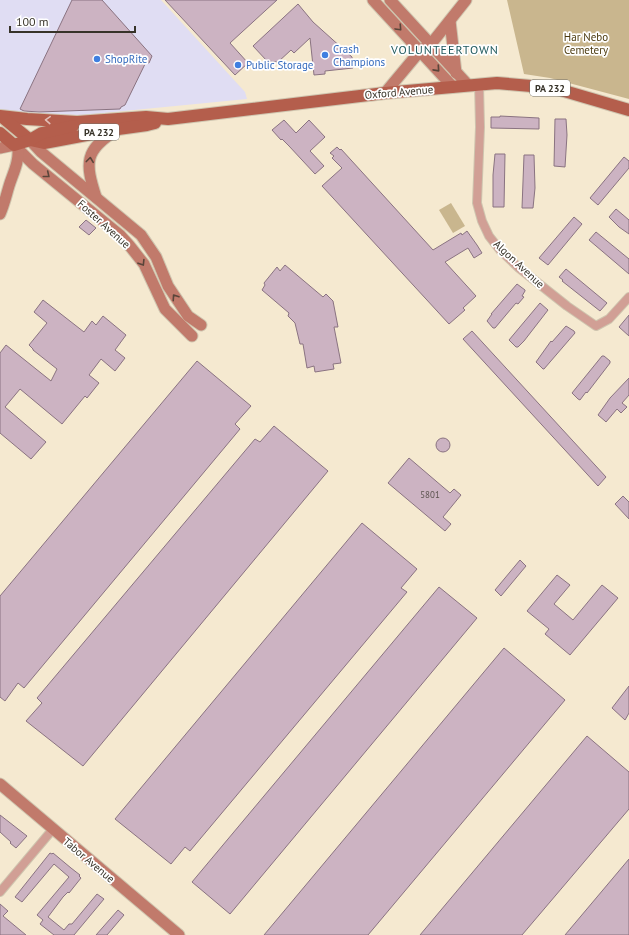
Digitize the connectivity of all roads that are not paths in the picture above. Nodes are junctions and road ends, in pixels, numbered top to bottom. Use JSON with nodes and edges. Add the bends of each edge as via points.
{"nodes":[{"id":1,"x":373,"y":0,"type":"edge"},
{"id":2,"x":390,"y":0,"type":"edge"},
{"id":3,"x":466,"y":0,"type":"edge"},
{"id":4,"x":450,"y":21,"type":"junction"},
{"id":5,"x":431,"y":44,"type":"junction"},
{"id":6,"x":420,"y":51,"type":"junction"},
{"id":7,"x":456,"y":73,"type":"junction"},
{"id":8,"x":474,"y":85,"type":"junction"},
{"id":9,"x":453,"y":87,"type":"junction"},
{"id":10,"x":385,"y":93,"type":"junction"},
{"id":11,"x":629,"y":110,"type":"edge"},
{"id":12,"x":1,"y":116,"type":"edge"},
{"id":13,"x":168,"y":119,"type":"junction"},
{"id":14,"x":101,"y":121,"type":"junction"},
{"id":15,"x":118,"y":129,"type":"junction"},
{"id":16,"x":0,"y":133,"type":"edge"},
{"id":17,"x":30,"y":140,"type":"junction"},
{"id":18,"x":16,"y":147,"type":"junction"},
{"id":19,"x":0,"y":148,"type":"edge"},
{"id":20,"x":96,"y":198,"type":"junction"},
{"id":21,"x":0,"y":214,"type":"edge"},
{"id":22,"x":629,"y":297,"type":"edge"},
{"id":23,"x":201,"y":325,"type":"dead end"},
{"id":24,"x":192,"y":336,"type":"dead end"},
{"id":25,"x":0,"y":784,"type":"edge"},
{"id":26,"x":53,"y":829,"type":"junction"},
{"id":27,"x":0,"y":892,"type":"edge"},
{"id":28,"x":179,"y":935,"type":"edge"}],
"edges":[{"from":1,"to":6,"type":"street","one_way":true},
{"from":2,"to":5,"type":"street"},
{"from":3,"to":4,"type":"street"},
{"from":4,"to":5,"type":"street"},
{"from":4,"to":7,"type":"street"},
{"from":5,"to":6,"type":"street"},
{"from":5,"to":7,"type":"street"},
{"from":6,"to":9,"type":"street","one_way":true},
{"from":6,"to":10,"type":"street"},
{"from":7,"to":8,"type":"street"},
{"from":8,"to":9,"type":"main road","name":"Oxford Avenue","number":"PA 232"},
{"from":8,"to":11,"type":"main road","name":"Oxford Avenue","number":"PA 232","via":[[497,83],[554,88]]},
{"from":8,"to":22,"type":"street","name":"Algon Avenue","via":[[480,127],[477,203],[489,236],[519,268],[596,326],[609,319]]},
{"from":9,"to":10,"type":"main road","name":"Oxford Avenue","number":"PA 232"},
{"from":10,"to":13,"type":"main road","name":"Oxford Avenue","number":"PA 232"},
{"from":14,"to":12,"type":"main road","name":"Oxford Avenue","number":"PA 232","one_way":true,"via":[[77,122]]},
{"from":12,"to":17,"type":"main road","name":"Oxford Avenue"},
{"from":13,"to":14,"type":"main road","name":"Oxford Avenue","number":"PA 232","via":[[146,117]]},
{"from":13,"to":15,"type":"main road","name":"Oxford Avenue","number":"PA 232","via":[[147,126]]},
{"from":14,"to":17,"type":"main road","via":[[42,133]]},
{"from":15,"to":17,"type":"main road","name":"Oxford Avenue","number":"PA 232","via":[[44,143]]},
{"from":20,"to":15,"type":"street","one_way":true,"via":[[91,179],[90,158],[96,145]]},
{"from":16,"to":18,"type":"main road"},
{"from":17,"to":18,"type":"main road"},
{"from":17,"to":20,"type":"street","name":"Foster Avenue"},
{"from":18,"to":19,"type":"street"},
{"from":18,"to":21,"type":"street","via":[[18,163]]},
{"from":18,"to":24,"type":"street","name":"Foster Avenue","one_way":true,"via":[[130,245],[144,264],[165,309]]},
{"from":23,"to":20,"type":"street","name":"Foster Avenue","one_way":true,"via":[[188,316],[168,286],[156,257],[141,235]]},
{"from":25,"to":26,"type":"street","name":"Tabor Avenue"},
{"from":26,"to":27,"type":"street"},
{"from":26,"to":28,"type":"street","name":"Tabor Avenue"}]}
